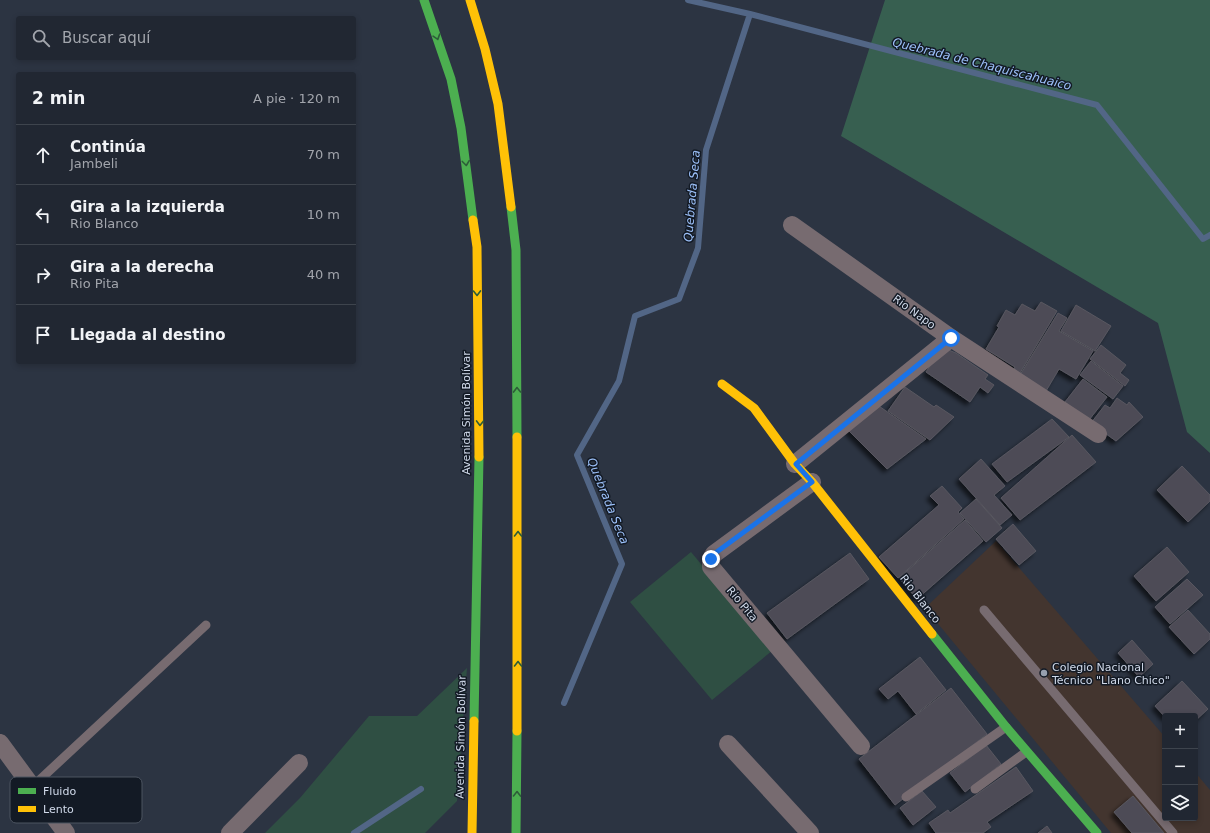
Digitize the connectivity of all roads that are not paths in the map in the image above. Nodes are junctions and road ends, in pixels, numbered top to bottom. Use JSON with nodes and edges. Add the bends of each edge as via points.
{"nodes":[{"id":1,"x":424,"y":0,"type":"edge"},
{"id":2,"x":470,"y":0,"type":"edge"},
{"id":3,"x":792,"y":225,"type":"dead end"},
{"id":4,"x":951,"y":338,"type":"junction"},
{"id":5,"x":722,"y":384,"type":"dead end"},
{"id":6,"x":1098,"y":434,"type":"dead end"},
{"id":7,"x":796,"y":464,"type":"junction"},
{"id":8,"x":812,"y":482,"type":"junction"},
{"id":9,"x":984,"y":610,"type":"dead end"},
{"id":10,"x":206,"y":625,"type":"dead end"},
{"id":11,"x":1006,"y":727,"type":"junction"},
{"id":12,"x":0,"y":743,"type":"edge"},
{"id":13,"x":728,"y":744,"type":"dead end"},
{"id":14,"x":861,"y":746,"type":"dead end"},
{"id":15,"x":1026,"y":752,"type":"junction"},
{"id":16,"x":299,"y":763,"type":"dead end"},
{"id":17,"x":25,"y":777,"type":"edge"},
{"id":18,"x":43,"y":777,"type":"edge"},
{"id":19,"x":975,"y":789,"type":"dead end"},
{"id":20,"x":906,"y":797,"type":"dead end"},
{"id":21,"x":59,"y":823,"type":"edge"},
{"id":22,"x":66,"y":833,"type":"edge"},
{"id":23,"x":230,"y":833,"type":"edge"},
{"id":24,"x":472,"y":833,"type":"edge"},
{"id":25,"x":516,"y":833,"type":"edge"},
{"id":26,"x":810,"y":833,"type":"edge"},
{"id":27,"x":1097,"y":833,"type":"edge"},
{"id":28,"x":1173,"y":833,"type":"edge"}],
"edges":[{"from":1,"to":24,"type":"main road","name":"Avenida Simón Bolívar","one_way":true,"via":[[451,80],[461,128],[477,247],[480,412]]},
{"from":25,"to":2,"type":"main road","one_way":true,"via":[[516,250],[498,104]]},
{"from":3,"to":4,"type":"street","name":"Rio Napo"},
{"from":4,"to":6,"type":"street","name":"Rio Napo"},
{"from":4,"to":7,"type":"street"},
{"from":5,"to":7,"type":"main road","name":"Rio Blanco","via":[[754,408]]},
{"from":7,"to":8,"type":"main road","name":"Rio Blanco"},
{"from":8,"to":11,"type":"main road","name":"Rio Blanco"},
{"from":8,"to":14,"type":"street","name":"Rio Pita","via":[[714,554],[711,567]]},
{"from":9,"to":28,"type":"lane"},
{"from":10,"to":18,"type":"lane"},
{"from":11,"to":15,"type":"main road","name":"Rio Blanco"},
{"from":11,"to":20,"type":"lane"},
{"from":12,"to":17,"type":"street"},
{"from":13,"to":26,"type":"street"},
{"from":15,"to":19,"type":"lane"},
{"from":15,"to":27,"type":"main road","name":"Rio Blanco"},
{"from":16,"to":23,"type":"street"},
{"from":21,"to":22,"type":"street"}]}
